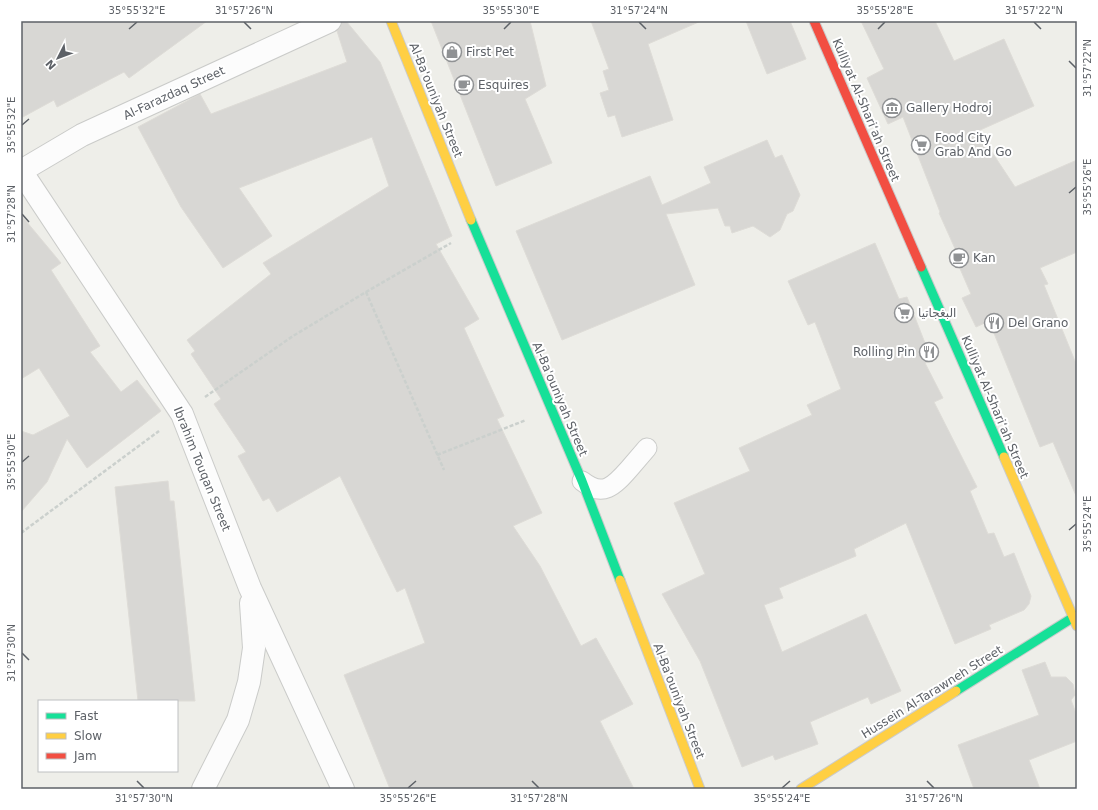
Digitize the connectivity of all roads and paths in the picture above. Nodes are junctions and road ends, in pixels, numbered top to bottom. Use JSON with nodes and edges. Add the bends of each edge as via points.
{"nodes":[{"id":1,"x":330,"y":21,"type":"edge"},
{"id":2,"x":391,"y":21,"type":"edge"},
{"id":3,"x":814,"y":21,"type":"edge"},
{"id":4,"x":21,"y":171,"type":"edge"},
{"id":5,"x":475,"y":229,"type":"junction"},
{"id":6,"x":366,"y":292,"type":"junction"},
{"id":7,"x":551,"y":410,"type":"junction"},
{"id":8,"x":182,"y":414,"type":"junction"},
{"id":9,"x":648,"y":448,"type":"dead end"},
{"id":10,"x":437,"y":455,"type":"junction"},
{"id":11,"x":444,"y":470,"type":"dead end"},
{"id":12,"x":582,"y":481,"type":"junction"},
{"id":13,"x":21,"y":533,"type":"edge"},
{"id":14,"x":250,"y":588,"type":"junction"},
{"id":15,"x":1076,"y":620,"type":"edge"},
{"id":16,"x":203,"y":789,"type":"edge"},
{"id":17,"x":343,"y":789,"type":"edge"},
{"id":18,"x":700,"y":789,"type":"edge"},
{"id":19,"x":800,"y":789,"type":"edge"}],
"edges":[{"from":1,"to":4,"type":"street","name":"Al-Farazdaq Street","via":[[82,135]]},
{"from":2,"to":5,"type":"street","name":"Al-Ba'ouniyah Street"},
{"from":3,"to":15,"type":"street","name":"Kulliyat Al-Shariʻah Street"},
{"from":4,"to":8,"type":"street","name":"Ibrahim Touqan Street"},
{"from":5,"to":6,"type":"path"},
{"from":5,"to":7,"type":"street","name":"Al-Ba'ouniyah Street"},
{"from":6,"to":8,"type":"path","via":[[293,336]]},
{"from":6,"to":10,"type":"path"},
{"from":7,"to":10,"type":"path"},
{"from":7,"to":12,"type":"street","name":"Al-Ba'ouniyah Street"},
{"from":8,"to":13,"type":"path"},
{"from":8,"to":14,"type":"street","name":"Ibrahim Touqan Street"},
{"from":9,"to":12,"type":"lane","via":[[618,482],[610,487],[597,489]]},
{"from":10,"to":11,"type":"path"},
{"from":12,"to":18,"type":"street","name":"Al-Ba'ouniyah Street"},
{"from":14,"to":16,"type":"street","via":[[254,648],[249,682],[238,720]]},
{"from":14,"to":17,"type":"street","name":"Ibrahim Touqan Street"},
{"from":15,"to":19,"type":"street","name":"Hussein Al-Tarawneh Street"}]}
